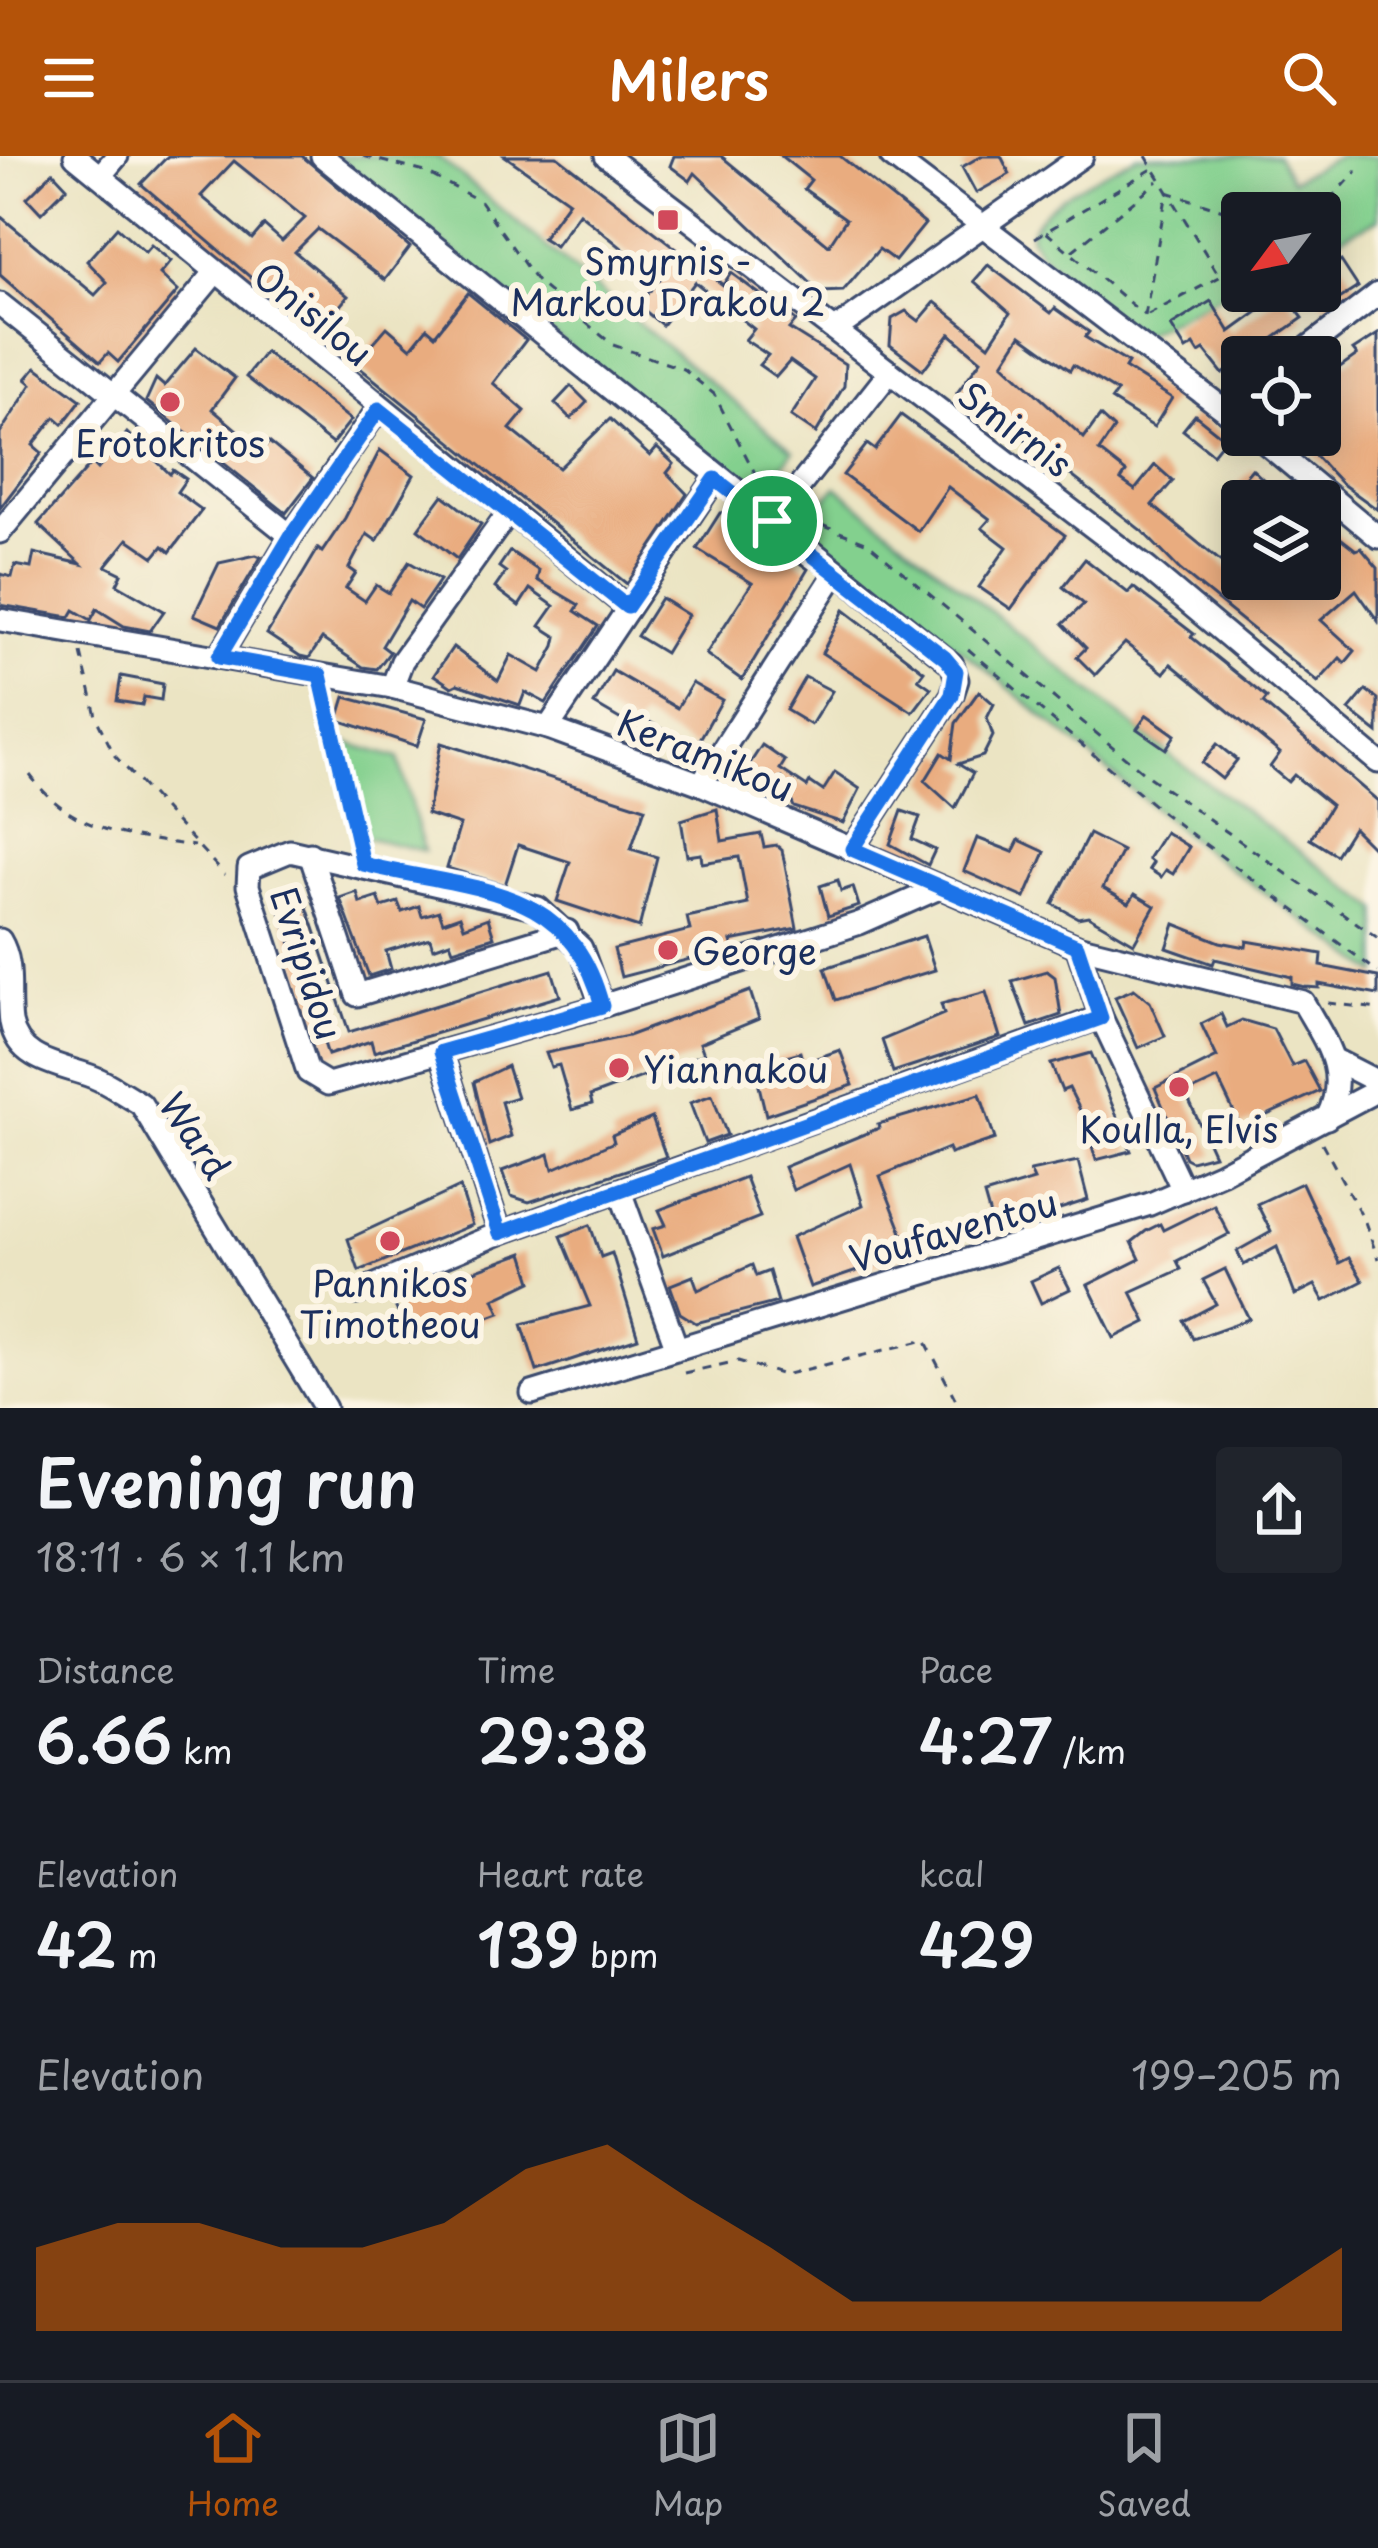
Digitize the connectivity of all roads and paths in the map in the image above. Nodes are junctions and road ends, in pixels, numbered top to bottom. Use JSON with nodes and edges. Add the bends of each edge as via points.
{"nodes":[{"id":1,"x":75,"y":156,"type":"edge"},
{"id":2,"x":117,"y":156,"type":"edge"},
{"id":3,"x":322,"y":156,"type":"edge"},
{"id":4,"x":363,"y":156,"type":"edge"},
{"id":5,"x":606,"y":156,"type":"edge"},
{"id":6,"x":891,"y":156,"type":"edge"},
{"id":7,"x":1082,"y":156,"type":"edge"},
{"id":8,"x":1146,"y":156,"type":"edge"},
{"id":9,"x":1152,"y":169,"type":"junction"},
{"id":10,"x":1357,"y":171,"type":"dead end"},
{"id":11,"x":100,"y":176,"type":"junction"},
{"id":12,"x":1159,"y":180,"type":"junction"},
{"id":13,"x":1167,"y":192,"type":"junction"},
{"id":14,"x":1338,"y":192,"type":"edge"},
{"id":15,"x":1221,"y":209,"type":"edge"},
{"id":16,"x":980,"y":225,"type":"junction"},
{"id":17,"x":1046,"y":232,"type":"junction"},
{"id":18,"x":1016,"y":250,"type":"junction"},
{"id":19,"x":1071,"y":252,"type":"junction"},
{"id":20,"x":214,"y":274,"type":"junction"},
{"id":21,"x":1220,"y":277,"type":"joint"},
{"id":22,"x":1378,"y":294,"type":"edge"},
{"id":23,"x":0,"y":304,"type":"edge"},
{"id":24,"x":1145,"y":316,"type":"junction"},
{"id":25,"x":835,"y":330,"type":"junction"},
{"id":26,"x":1323,"y":336,"type":"edge"},
{"id":27,"x":889,"y":373,"type":"junction"},
{"id":28,"x":115,"y":396,"type":"junction"},
{"id":29,"x":1221,"y":400,"type":"edge"},
{"id":30,"x":379,"y":409,"type":"junction"},
{"id":31,"x":1281,"y":456,"type":"edge"},
{"id":32,"x":715,"y":479,"type":"junction"},
{"id":33,"x":508,"y":513,"type":"junction"},
{"id":34,"x":778,"y":514,"type":"junction"},
{"id":35,"x":0,"y":532,"type":"edge"},
{"id":36,"x":291,"y":536,"type":"junction"},
{"id":37,"x":1378,"y":537,"type":"edge"},
{"id":38,"x":836,"y":574,"type":"junction"},
{"id":39,"x":627,"y":607,"type":"junction"},
{"id":40,"x":0,"y":620,"type":"edge"},
{"id":41,"x":76,"y":633,"type":"junction"},
{"id":42,"x":219,"y":657,"type":"junction"},
{"id":43,"x":320,"y":675,"type":"junction"},
{"id":44,"x":392,"y":687,"type":"junction"},
{"id":45,"x":548,"y":728,"type":"junction"},
{"id":46,"x":1378,"y":762,"type":"edge"},
{"id":47,"x":30,"y":775,"type":"dead end"},
{"id":48,"x":701,"y":784,"type":"junction"},
{"id":49,"x":196,"y":846,"type":"junction"},
{"id":50,"x":852,"y":849,"type":"junction"},
{"id":51,"x":310,"y":854,"type":"junction"},
{"id":52,"x":363,"y":864,"type":"junction"},
{"id":53,"x":248,"y":886,"type":"junction"},
{"id":54,"x":937,"y":889,"type":"junction"},
{"id":55,"x":567,"y":931,"type":"junction"},
{"id":56,"x":1378,"y":938,"type":"edge"},
{"id":57,"x":0,"y":940,"type":"edge"},
{"id":58,"x":1077,"y":946,"type":"junction"},
{"id":59,"x":1303,"y":1002,"type":"junction"},
{"id":60,"x":602,"y":1006,"type":"junction"},
{"id":61,"x":1378,"y":1009,"type":"edge"},
{"id":62,"x":1101,"y":1018,"type":"junction"},
{"id":63,"x":441,"y":1052,"type":"junction"},
{"id":64,"x":1335,"y":1060,"type":"junction"},
{"id":65,"x":1378,"y":1086,"type":"edge"},
{"id":66,"x":1320,"y":1122,"type":"junction"},
{"id":67,"x":1183,"y":1190,"type":"junction"},
{"id":68,"x":620,"y":1191,"type":"junction"},
{"id":69,"x":500,"y":1233,"type":"junction"},
{"id":70,"x":1378,"y":1259,"type":"edge"},
{"id":71,"x":357,"y":1293,"type":"dead end"},
{"id":72,"x":676,"y":1346,"type":"junction"},
{"id":73,"x":684,"y":1373,"type":"dead end"},
{"id":74,"x":532,"y":1393,"type":"dead end"},
{"id":75,"x":326,"y":1408,"type":"edge"},
{"id":76,"x":960,"y":1408,"type":"edge"}],
"edges":[{"from":1,"to":11,"type":"street","name":"Onisilou"},
{"from":2,"to":11,"type":"street"},
{"from":3,"to":32,"type":"street"},
{"from":4,"to":34,"type":"path","via":[[425,172],[480,201],[537,282],[613,345],[698,380],[730,421]]},
{"from":5,"to":25,"type":"street","name":"Smirnis"},
{"from":6,"to":16,"type":"street"},
{"from":7,"to":16,"type":"street"},
{"from":8,"to":9,"type":"path"},
{"from":9,"to":12,"type":"path"},
{"from":9,"to":17,"type":"path"},
{"from":10,"to":14,"type":"path"},
{"from":11,"to":20,"type":"street","name":"Onisilou"},
{"from":12,"to":13,"type":"path"},
{"from":12,"to":19,"type":"path"},
{"from":13,"to":15,"type":"path"},
{"from":13,"to":21,"type":"path"},
{"from":13,"to":24,"type":"path"},
{"from":16,"to":18,"type":"street"},
{"from":16,"to":25,"type":"street"},
{"from":17,"to":18,"type":"path"},
{"from":17,"to":19,"type":"path"},
{"from":18,"to":29,"type":"street"},
{"from":19,"to":24,"type":"path"},
{"from":20,"to":28,"type":"street"},
{"from":20,"to":30,"type":"street","name":"Onisilou"},
{"from":21,"to":24,"type":"path"},
{"from":22,"to":26,"type":"street"},
{"from":23,"to":28,"type":"street"},
{"from":25,"to":27,"type":"street","name":"Smirnis"},
{"from":27,"to":34,"type":"street"},
{"from":27,"to":46,"type":"street","name":"Smirnis","via":[[1148,569]]},
{"from":28,"to":35,"type":"street"},
{"from":28,"to":36,"type":"street"},
{"from":30,"to":33,"type":"street","name":"Onisilou"},
{"from":30,"to":36,"type":"street"},
{"from":31,"to":37,"type":"street"},
{"from":32,"to":34,"type":"street"},
{"from":32,"to":39,"type":"street"},
{"from":33,"to":39,"type":"street","name":"Onisilou"},
{"from":33,"to":44,"type":"street"},
{"from":34,"to":38,"type":"street"},
{"from":34,"to":56,"type":"path","via":[[868,543],[1149,777]]},
{"from":36,"to":42,"type":"street"},
{"from":38,"to":48,"type":"street"},
{"from":38,"to":50,"type":"street","via":[[945,658],[957,680]]},
{"from":39,"to":45,"type":"street"},
{"from":40,"to":41,"type":"street","name":"Keramikou"},
{"from":41,"to":42,"type":"street","name":"Keramikou"},
{"from":41,"to":49,"type":"path","via":[[97,720],[115,756]]},
{"from":42,"to":43,"type":"street","name":"Keramikou"},
{"from":43,"to":44,"type":"street","name":"Keramikou"},
{"from":43,"to":52,"type":"path"},
{"from":44,"to":45,"type":"street","name":"Keramikou"},
{"from":45,"to":48,"type":"street","name":"Keramikou"},
{"from":47,"to":49,"type":"path","via":[[53,806],[111,834]]},
{"from":48,"to":50,"type":"street","name":"Keramikou"},
{"from":49,"to":53,"type":"path","via":[[220,874]]},
{"from":50,"to":54,"type":"street","name":"Keramikou"},
{"from":51,"to":52,"type":"street","name":"Evripidou"},
{"from":51,"to":53,"type":"street","name":"Evripidou","via":[[290,851],[255,863]]},
{"from":51,"to":55,"type":"street","name":"Evripidou","via":[[357,995]]},
{"from":52,"to":55,"type":"street","name":"Evripidou","via":[[527,904]]},
{"from":53,"to":63,"type":"street","name":"Evripidou","via":[[313,1079],[328,1084]]},
{"from":54,"to":58,"type":"street","name":"Keramikou"},
{"from":54,"to":60,"type":"street","name":"Evripidou","via":[[860,923]]},
{"from":55,"to":60,"type":"street","via":[[588,960]]},
{"from":57,"to":75,"type":"street","name":"Ward","via":[[9,955],[12,1029],[52,1066],[97,1078],[141,1104]]},
{"from":58,"to":59,"type":"street","name":"Keramikou"},
{"from":58,"to":62,"type":"street"},
{"from":59,"to":61,"type":"path"},
{"from":59,"to":64,"type":"street"},
{"from":60,"to":63,"type":"street","name":"Evripidou"},
{"from":62,"to":67,"type":"street"},
{"from":62,"to":68,"type":"street"},
{"from":63,"to":69,"type":"street"},
{"from":64,"to":65,"type":"street"},
{"from":64,"to":66,"type":"street","via":[[1340,1081]]},
{"from":65,"to":66,"type":"street","name":"Voufaventou"},
{"from":66,"to":67,"type":"street","name":"Voufaventou"},
{"from":66,"to":70,"type":"path"},
{"from":67,"to":72,"type":"street","name":"Voufaventou"},
{"from":68,"to":69,"type":"street"},
{"from":68,"to":72,"type":"street"},
{"from":69,"to":71,"type":"street"},
{"from":72,"to":74,"type":"street","name":"Voufaventou"},
{"from":73,"to":76,"type":"path","via":[[738,1360],[784,1375],[925,1340]]}]}
